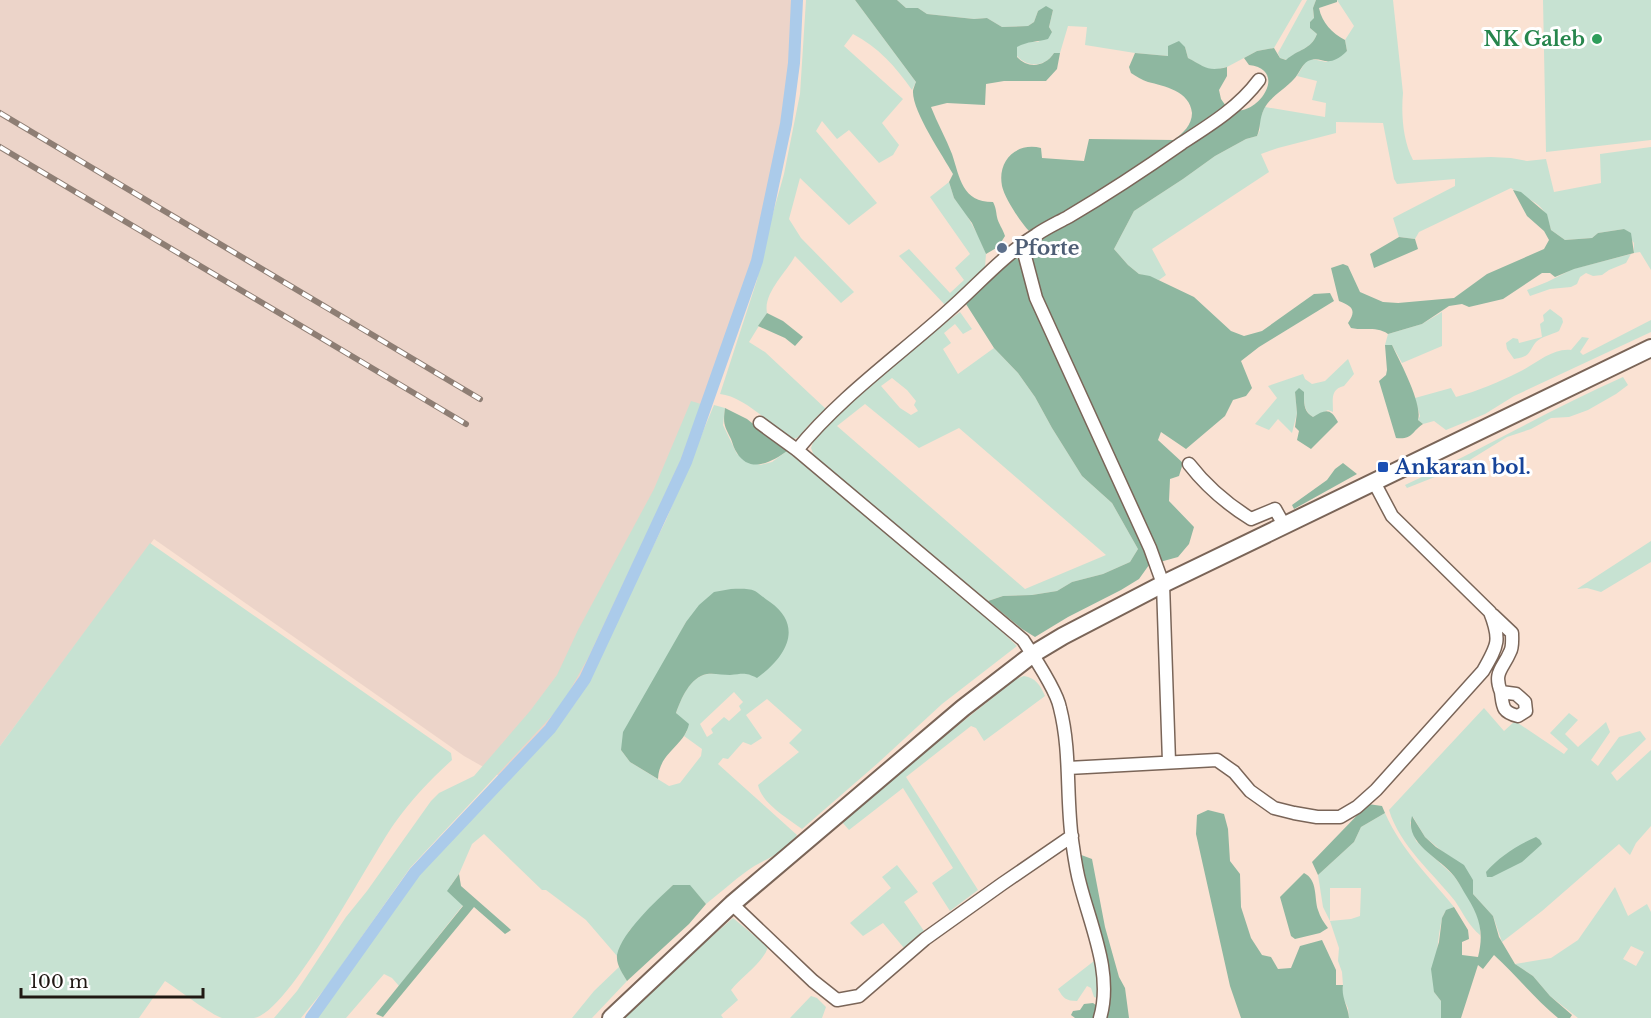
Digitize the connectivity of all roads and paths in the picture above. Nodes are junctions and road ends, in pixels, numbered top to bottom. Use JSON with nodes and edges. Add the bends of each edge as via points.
{"nodes":[{"id":1,"x":1259,"y":80,"type":"dead end"},
{"id":2,"x":1022,"y":244,"type":"junction"},
{"id":3,"x":1651,"y":348,"type":"edge"},
{"id":4,"x":760,"y":423,"type":"dead end"},
{"id":5,"x":797,"y":450,"type":"junction"},
{"id":6,"x":1189,"y":464,"type":"dead end"},
{"id":7,"x":1374,"y":482,"type":"junction"},
{"id":8,"x":1284,"y":525,"type":"junction"},
{"id":9,"x":1163,"y":584,"type":"junction"},
{"id":10,"x":1490,"y":612,"type":"junction"},
{"id":11,"x":1033,"y":654,"type":"junction"},
{"id":12,"x":1501,"y":692,"type":"dead end"},
{"id":13,"x":1169,"y":762,"type":"junction"},
{"id":14,"x":1068,"y":768,"type":"junction"},
{"id":15,"x":1072,"y":837,"type":"junction"},
{"id":16,"x":732,"y":904,"type":"junction"},
{"id":17,"x":611,"y":1018,"type":"edge"},
{"id":18,"x":1100,"y":1018,"type":"edge"}],
"edges":[{"from":1,"to":2,"type":"street","via":[[1208,127]]},
{"from":2,"to":5,"type":"street","via":[[893,357]]},
{"from":2,"to":9,"type":"street","via":[[1036,298]]},
{"from":3,"to":7,"type":"main road"},
{"from":4,"to":5,"type":"street"},
{"from":5,"to":11,"type":"street","via":[[1023,640]]},
{"from":6,"to":8,"type":"street","via":[[1203,482],[1251,519],[1275,508]]},
{"from":7,"to":8,"type":"main road"},
{"from":7,"to":10,"type":"street","via":[[1392,516]]},
{"from":8,"to":9,"type":"main road"},
{"from":9,"to":11,"type":"main road"},
{"from":9,"to":13,"type":"street"},
{"from":10,"to":12,"type":"street","via":[[1512,633],[1512,650],[1498,672]]},
{"from":10,"to":13,"type":"street","via":[[1498,632],[1495,650],[1483,671],[1376,790],[1341,817],[1317,817],[1274,808],[1217,760]]},
{"from":11,"to":14,"type":"street","via":[[1060,706]]},
{"from":11,"to":16,"type":"main road","via":[[963,708]]},
{"from":13,"to":14,"type":"street"},
{"from":14,"to":15,"type":"street"},
{"from":15,"to":16,"type":"street","via":[[925,939],[859,996],[837,999]]},
{"from":15,"to":18,"type":"street","via":[[1079,881],[1101,961],[1104,987]]},
{"from":16,"to":17,"type":"main road"}]}
